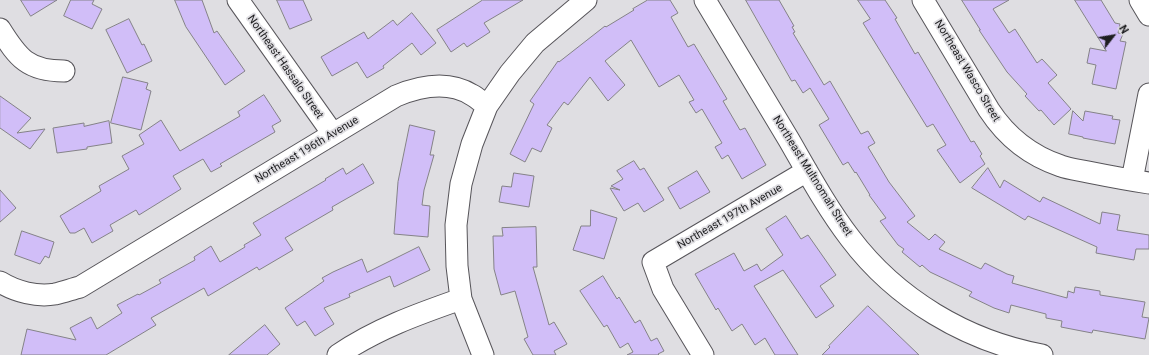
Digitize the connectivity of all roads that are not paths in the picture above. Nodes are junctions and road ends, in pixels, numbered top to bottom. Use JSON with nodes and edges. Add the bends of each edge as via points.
{"nodes":[{"id":1,"x":238,"y":0,"type":"edge"},
{"id":2,"x":586,"y":0,"type":"edge"},
{"id":3,"x":705,"y":0,"type":"edge"},
{"id":4,"x":923,"y":0,"type":"edge"},
{"id":5,"x":1140,"y":0,"type":"edge"},
{"id":6,"x":1149,"y":15,"type":"edge"},
{"id":7,"x":0,"y":29,"type":"edge"},
{"id":8,"x":64,"y":71,"type":"dead end"},
{"id":9,"x":1149,"y":94,"type":"edge"},
{"id":10,"x":488,"y":106,"type":"junction"},
{"id":11,"x":333,"y":134,"type":"junction"},
{"id":12,"x":807,"y":171,"type":"junction"},
{"id":13,"x":1140,"y":182,"type":"edge"},
{"id":14,"x":0,"y":282,"type":"edge"},
{"id":15,"x":461,"y":299,"type":"junction"},
{"id":16,"x":338,"y":355,"type":"edge"},
{"id":17,"x":483,"y":355,"type":"edge"},
{"id":18,"x":703,"y":355,"type":"edge"},
{"id":19,"x":1042,"y":355,"type":"edge"}],
"edges":[{"from":1,"to":11,"type":"street","name":"Northeast Hassalo Street"},
{"from":2,"to":10,"type":"street","via":[[535,43],[510,73]]},
{"from":3,"to":12,"type":"street","name":"Northeast Multnomah Street"},
{"from":4,"to":13,"type":"street","name":"Northeast Wasco Street","via":[[989,110],[1008,135],[1040,158],[1061,167]]},
{"from":5,"to":6,"type":"street"},
{"from":7,"to":8,"type":"street","via":[[24,60],[37,68]]},
{"from":9,"to":13,"type":"street"},
{"from":10,"to":11,"type":"street","name":"Northeast 196th Avenue","via":[[472,94],[456,88],[437,86],[415,89],[396,96]]},
{"from":10,"to":15,"type":"street","via":[[472,144],[461,184],[456,225]]},
{"from":11,"to":14,"type":"street","name":"Northeast 196th Avenue","via":[[80,287],[55,294],[32,294]]},
{"from":12,"to":18,"type":"street","name":"Northeast 197th Avenue","via":[[653,262],[663,289]]},
{"from":12,"to":19,"type":"street","name":"Northeast Multnomah Street","via":[[850,238],[867,259],[902,292],[940,318],[970,333],[998,344]]},
{"from":15,"to":16,"type":"street","via":[[387,327]]},
{"from":15,"to":17,"type":"street"}]}
